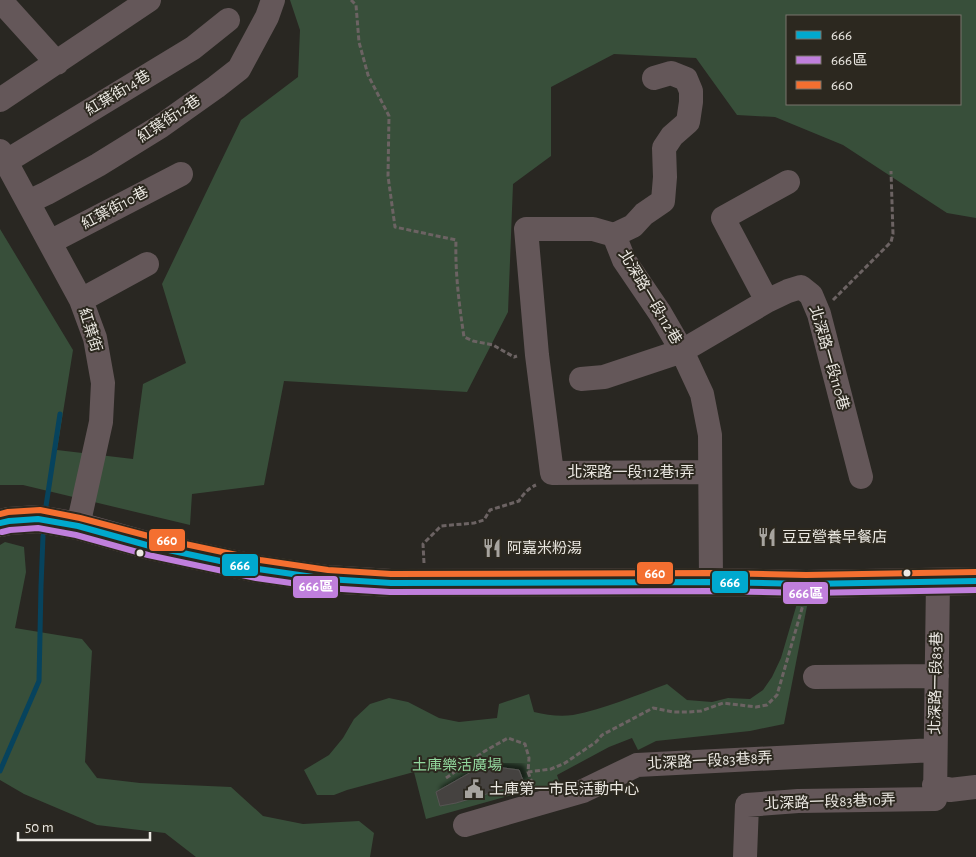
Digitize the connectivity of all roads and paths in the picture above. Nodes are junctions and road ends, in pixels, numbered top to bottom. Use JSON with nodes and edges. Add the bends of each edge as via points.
{"nodes":[{"id":1,"x":149,"y":0,"type":"edge"},
{"id":2,"x":273,"y":0,"type":"edge"},
{"id":3,"x":351,"y":0,"type":"edge"},
{"id":4,"x":4,"y":2,"type":"edge"},
{"id":5,"x":228,"y":20,"type":"dead end"},
{"id":6,"x":57,"y":63,"type":"junction"},
{"id":7,"x":654,"y":78,"type":"dead end"},
{"id":8,"x":0,"y":100,"type":"edge"},
{"id":9,"x":3,"y":156,"type":"edge"},
{"id":10,"x":891,"y":171,"type":"dead end"},
{"id":11,"x":181,"y":174,"type":"dead end"},
{"id":12,"x":788,"y":182,"type":"dead end"},
{"id":13,"x":28,"y":202,"type":"junction"},
{"id":14,"x":614,"y":235,"type":"junction"},
{"id":15,"x":50,"y":242,"type":"junction"},
{"id":16,"x":147,"y":264,"type":"dead end"},
{"id":17,"x":82,"y":300,"type":"junction"},
{"id":18,"x":767,"y":301,"type":"junction"},
{"id":19,"x":819,"y":314,"type":"junction"},
{"id":20,"x":682,"y":351,"type":"junction"},
{"id":21,"x":537,"y":355,"type":"junction"},
{"id":22,"x":581,"y":378,"type":"dead end"},
{"id":23,"x":710,"y":472,"type":"junction"},
{"id":24,"x":861,"y":477,"type":"dead end"},
{"id":25,"x":546,"y":479,"type":"junction"},
{"id":26,"x":0,"y":523,"type":"edge"},
{"id":27,"x":78,"y":526,"type":"junction"},
{"id":28,"x":938,"y":581,"type":"junction"},
{"id":29,"x":976,"y":581,"type":"edge"},
{"id":30,"x":711,"y":582,"type":"junction"},
{"id":31,"x":425,"y":583,"type":"junction"},
{"id":32,"x":806,"y":584,"type":"junction"},
{"id":33,"x":937,"y":676,"type":"junction"},
{"id":34,"x":815,"y":677,"type":"dead end"},
{"id":35,"x":935,"y":750,"type":"junction"},
{"id":36,"x":446,"y":778,"type":"dead end"},
{"id":37,"x":976,"y":787,"type":"edge"},
{"id":38,"x":935,"y":792,"type":"junction"},
{"id":39,"x":465,"y":825,"type":"dead end"},
{"id":40,"x":745,"y":857,"type":"edge"}],
"edges":[{"from":1,"to":6,"type":"street"},
{"from":2,"to":13,"type":"street","name":"紅葉街12巷","via":[[238,69],[153,131]]},
{"from":3,"to":21,"type":"path","via":[[356,5],[359,42],[368,75],[389,116],[388,176],[395,227],[456,240],[458,297],[464,336],[514,356]]},
{"from":4,"to":6,"type":"street"},
{"from":5,"to":9,"type":"street","name":"紅葉街14巷","via":[[193,48]]},
{"from":6,"to":8,"type":"street"},
{"from":7,"to":14,"type":"street","name":"北深路一段112巷","via":[[671,73],[686,79],[692,91],[688,122],[664,148],[663,201],[633,226]]},
{"from":9,"to":13,"type":"street","name":"紅葉街"},
{"from":10,"to":19,"type":"path","via":[[891,242]]},
{"from":11,"to":15,"type":"street","name":"紅葉街10巷"},
{"from":12,"to":18,"type":"street","via":[[722,218]]},
{"from":13,"to":15,"type":"street","name":"紅葉街"},
{"from":14,"to":20,"type":"street","name":"北深路一段112巷","via":[[624,260]]},
{"from":14,"to":21,"type":"street","via":[[593,228],[526,229]]},
{"from":15,"to":17,"type":"street","name":"紅葉街"},
{"from":16,"to":17,"type":"street"},
{"from":17,"to":27,"type":"street","name":"紅葉街","via":[[95,338],[103,383],[101,422]]},
{"from":18,"to":19,"type":"street","name":"北深路一段110巷","via":[[801,287],[811,295]]},
{"from":18,"to":20,"type":"street","name":"北深路一段110巷"},
{"from":19,"to":24,"type":"street","name":"北深路一段110巷"},
{"from":20,"to":22,"type":"street","name":"北深路一段110巷","via":[[604,377]]},
{"from":20,"to":23,"type":"street","name":"北深路一段112巷","via":[[702,394],[710,435]]},
{"from":21,"to":25,"type":"street"},
{"from":23,"to":25,"type":"street","name":"北深路一段112巷1弄"},
{"from":23,"to":30,"type":"street","name":"北深路一段112巷"},
{"from":25,"to":31,"type":"path","via":[[533,486],[519,501],[490,510],[484,520],[440,526],[423,544]]},
{"from":26,"to":27,"type":"main road","via":[[38,519]]},
{"from":27,"to":31,"type":"main road","via":[[150,546],[258,569],[327,579]]},
{"from":28,"to":29,"type":"main road"},
{"from":28,"to":32,"type":"main road"},
{"from":28,"to":33,"type":"street","name":"北深路一段83巷"},
{"from":30,"to":31,"type":"main road"},
{"from":30,"to":32,"type":"main road"},
{"from":32,"to":36,"type":"path","via":[[804,602],[777,695],[768,705],[723,703],[689,712],[653,708],[602,735],[565,763],[551,769],[528,772],[525,744],[508,738]]},
{"from":33,"to":34,"type":"street"},
{"from":33,"to":35,"type":"street","name":"北深路一段83巷"},
{"from":35,"to":38,"type":"street","name":"北深路一段83巷"},
{"from":35,"to":39,"type":"street","name":"北深路一段83巷8弄","via":[[637,765],[583,791]]},
{"from":37,"to":38,"type":"street"},
{"from":38,"to":40,"type":"street","name":"北深路一段83巷10弄","via":[[747,805]]}]}
